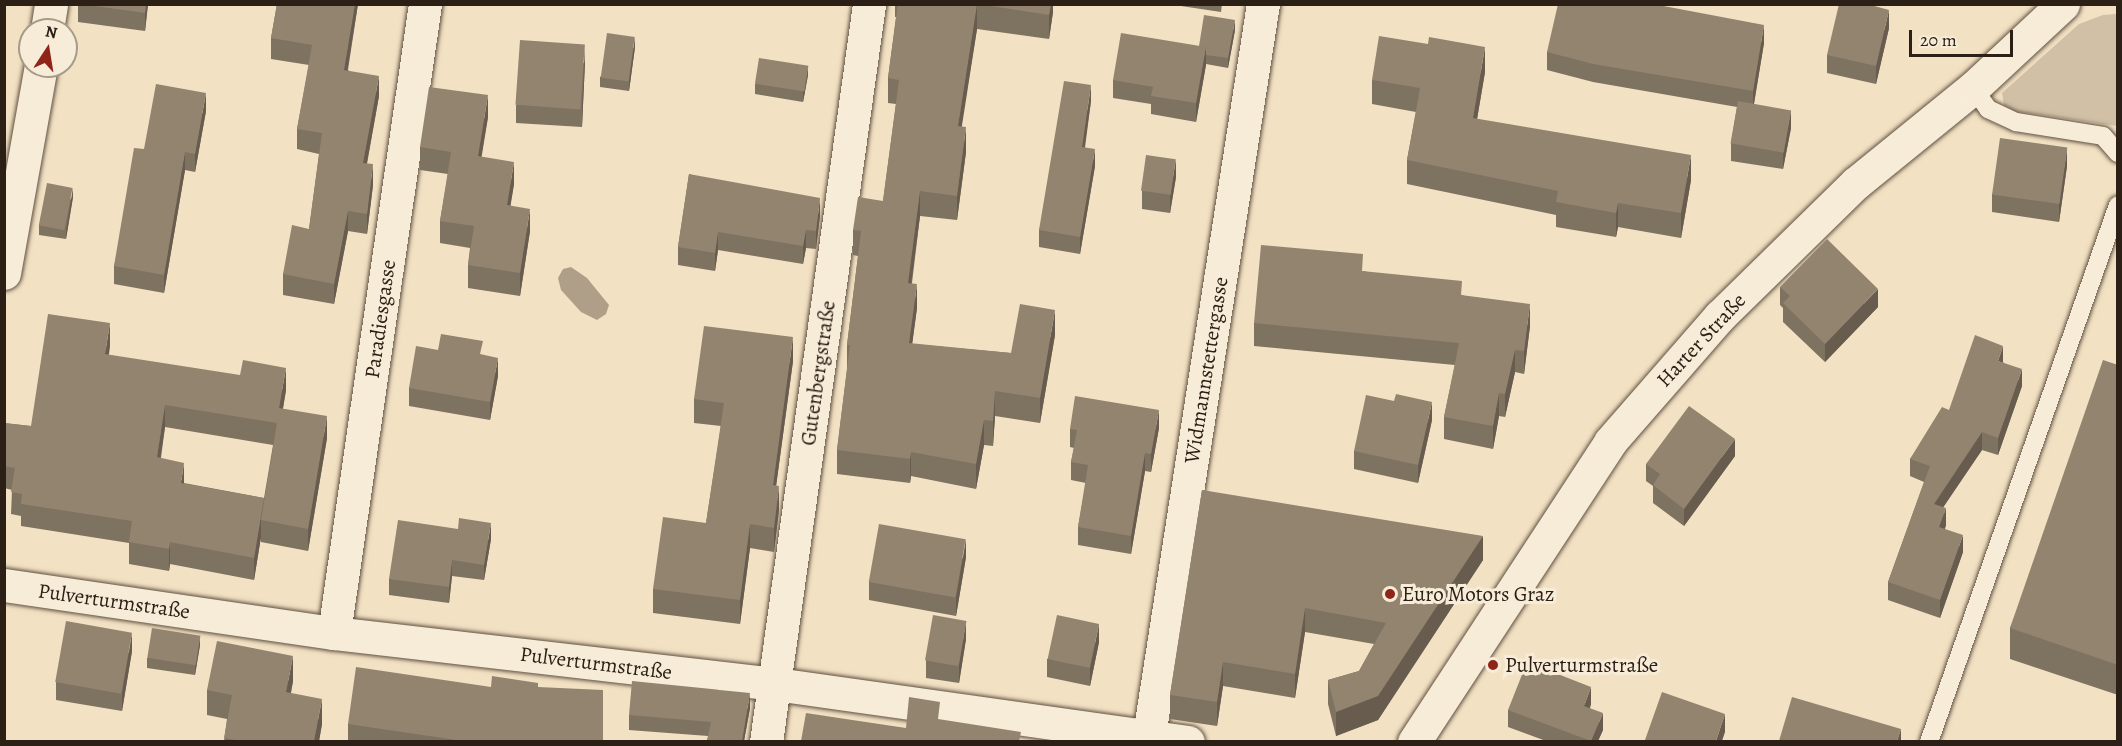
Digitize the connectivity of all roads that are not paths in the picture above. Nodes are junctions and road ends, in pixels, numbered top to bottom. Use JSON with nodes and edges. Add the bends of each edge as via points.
{"nodes":[{"id":1,"x":426,"y":4,"type":"edge"},
{"id":2,"x":869,"y":4,"type":"edge"},
{"id":3,"x":1263,"y":4,"type":"edge"},
{"id":4,"x":2054,"y":6,"type":"edge"},
{"id":5,"x":38,"y":78,"type":"edge"},
{"id":6,"x":1973,"y":88,"type":"junction"},
{"id":7,"x":2118,"y":153,"type":"edge"},
{"id":8,"x":2118,"y":205,"type":"edge"},
{"id":9,"x":4,"y":273,"type":"edge"},
{"id":10,"x":4,"y":585,"type":"edge"},
{"id":11,"x":334,"y":633,"type":"junction"},
{"id":12,"x":775,"y":684,"type":"junction"},
{"id":13,"x":1149,"y":735,"type":"junction"},
{"id":14,"x":766,"y":741,"type":"edge"},
{"id":15,"x":1188,"y":741,"type":"edge"},
{"id":16,"x":1414,"y":741,"type":"edge"},
{"id":17,"x":1929,"y":741,"type":"edge"}],
"edges":[{"from":1,"to":11,"type":"street","name":"Paradiesgasse"},
{"from":2,"to":12,"type":"street","name":"Gutenbergstraße"},
{"from":3,"to":13,"type":"street","name":"Widmannstettergasse"},
{"from":4,"to":6,"type":"street","name":"Harter Straße"},
{"from":5,"to":9,"type":"street"},
{"from":6,"to":7,"type":"lane","via":[[1988,109],[2016,122],[2103,136]]},
{"from":6,"to":16,"type":"street","name":"Harter Straße","via":[[1856,183],[1720,316],[1610,441]]},
{"from":8,"to":17,"type":"lane"},
{"from":10,"to":11,"type":"street","name":"Pulverturmstraße"},
{"from":11,"to":12,"type":"street","name":"Pulverturmstraße"},
{"from":12,"to":13,"type":"street","name":"Pulverturmstraße"},
{"from":12,"to":14,"type":"street","name":"Gutenbergstraße"},
{"from":13,"to":15,"type":"street","name":"Pulverturmstraße"}]}
